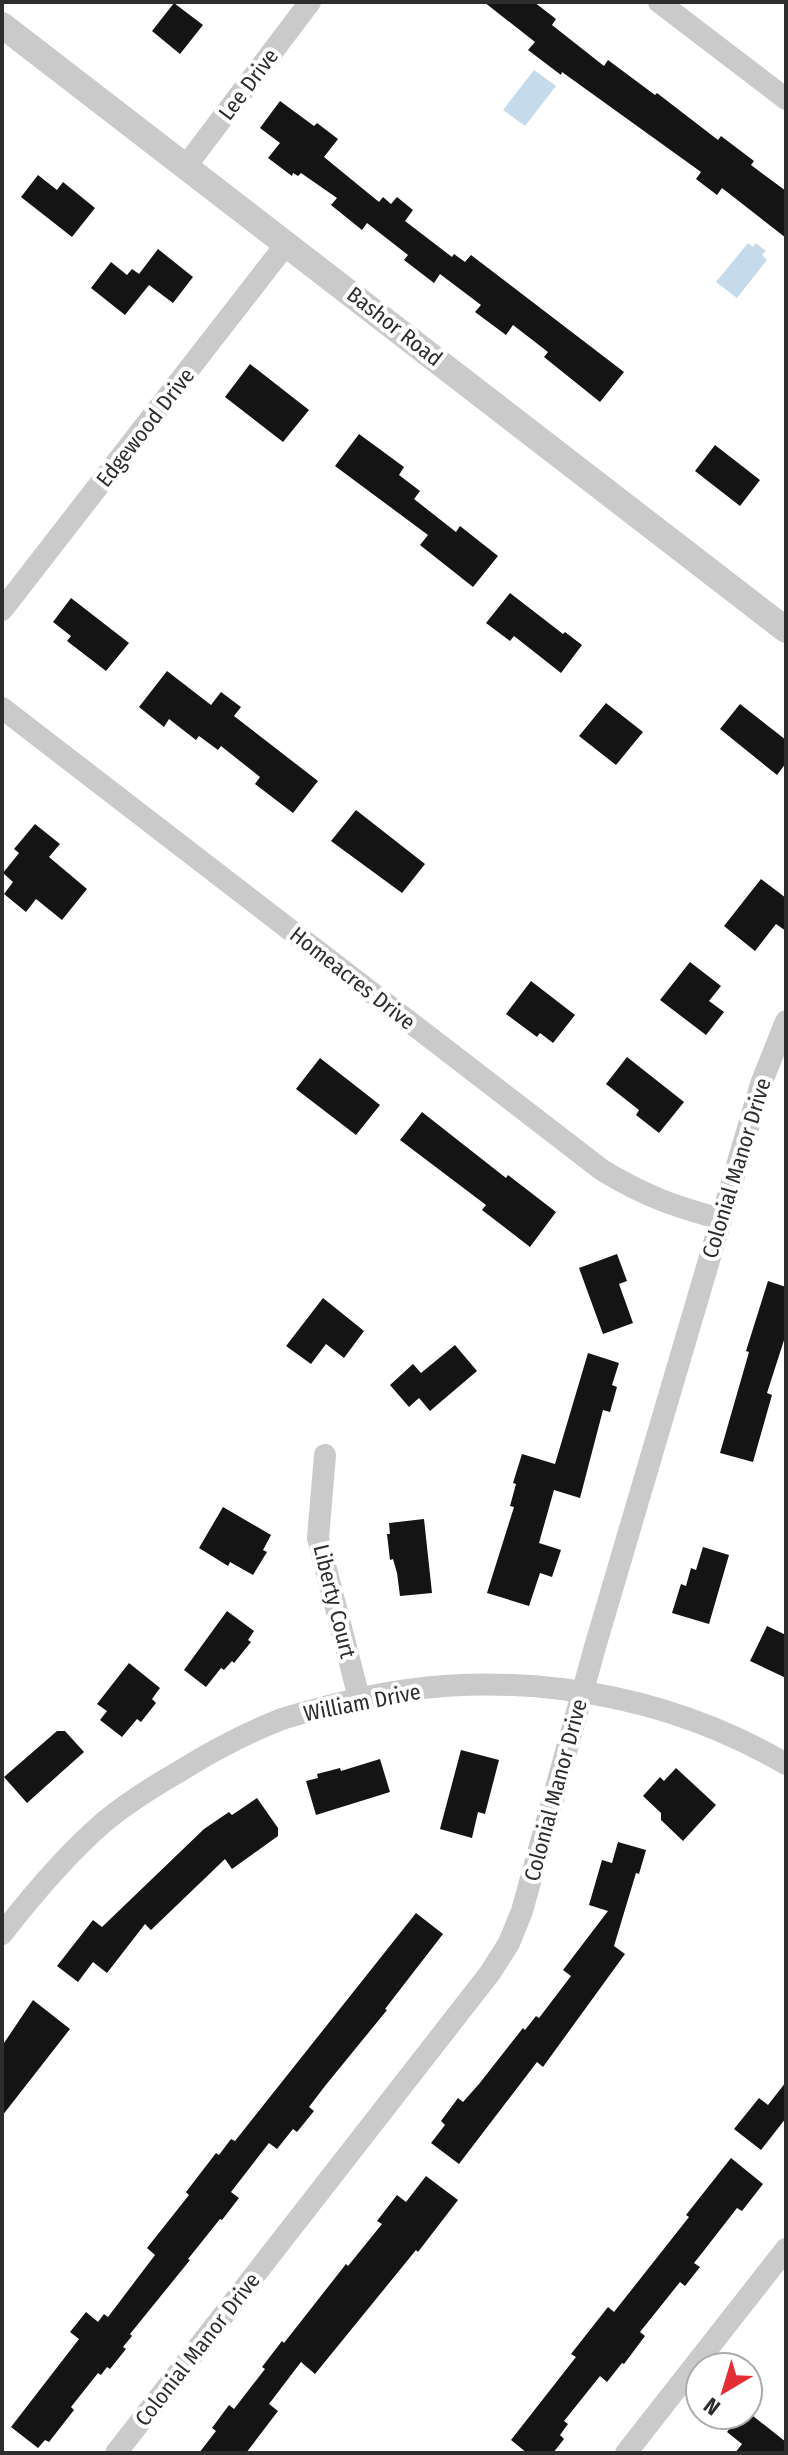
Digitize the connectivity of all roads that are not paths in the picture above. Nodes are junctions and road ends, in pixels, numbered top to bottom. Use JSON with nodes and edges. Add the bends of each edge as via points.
{"nodes":[{"id":1,"x":310,"y":2,"type":"edge"},
{"id":2,"x":659,"y":2,"type":"edge"},
{"id":3,"x":2,"y":25,"type":"edge"},
{"id":4,"x":786,"y":99,"type":"edge"},
{"id":5,"x":186,"y":166,"type":"junction"},
{"id":6,"x":287,"y":243,"type":"junction"},
{"id":7,"x":2,"y":610,"type":"edge"},
{"id":8,"x":786,"y":630,"type":"edge"},
{"id":9,"x":2,"y":708,"type":"edge"},
{"id":10,"x":786,"y":1021,"type":"edge"},
{"id":11,"x":721,"y":1219,"type":"junction"},
{"id":12,"x":325,"y":1455,"type":"dead end"},
{"id":13,"x":582,"y":1692,"type":"junction"},
{"id":14,"x":359,"y":1698,"type":"junction"},
{"id":15,"x":786,"y":1764,"type":"edge"},
{"id":16,"x":2,"y":1934,"type":"edge"},
{"id":17,"x":786,"y":2249,"type":"edge"},
{"id":18,"x":116,"y":2453,"type":"edge"},
{"id":19,"x":626,"y":2453,"type":"edge"}],
"edges":[{"from":1,"to":5,"type":"street","name":"Lee Drive"},
{"from":2,"to":4,"type":"street"},
{"from":3,"to":5,"type":"street","name":"Bashor Road"},
{"from":5,"to":6,"type":"street","name":"Bashor Road"},
{"from":6,"to":7,"type":"street","name":"Edgewood Drive"},
{"from":6,"to":8,"type":"street","name":"Bashor Road"},
{"from":9,"to":11,"type":"street","name":"Homeacres Drive","via":[[602,1170],[664,1203]]},
{"from":10,"to":11,"type":"street","name":"Colonial Manor Drive","via":[[769,1057]]},
{"from":11,"to":13,"type":"street","name":"Colonial Manor Drive"},
{"from":12,"to":14,"type":"street","name":"Liberty Court","via":[[318,1538]]},
{"from":13,"to":14,"type":"street","name":"William Drive","via":[[465,1685]]},
{"from":13,"to":15,"type":"street","name":"William Drive","via":[[636,1701],[696,1720]]},
{"from":13,"to":18,"type":"street","name":"Colonial Manor Drive","via":[[509,1943]]},
{"from":14,"to":16,"type":"street","name":"William Drive","via":[[283,1719],[216,1749],[160,1783],[106,1821],[63,1862]]},
{"from":17,"to":19,"type":"street"}]}
